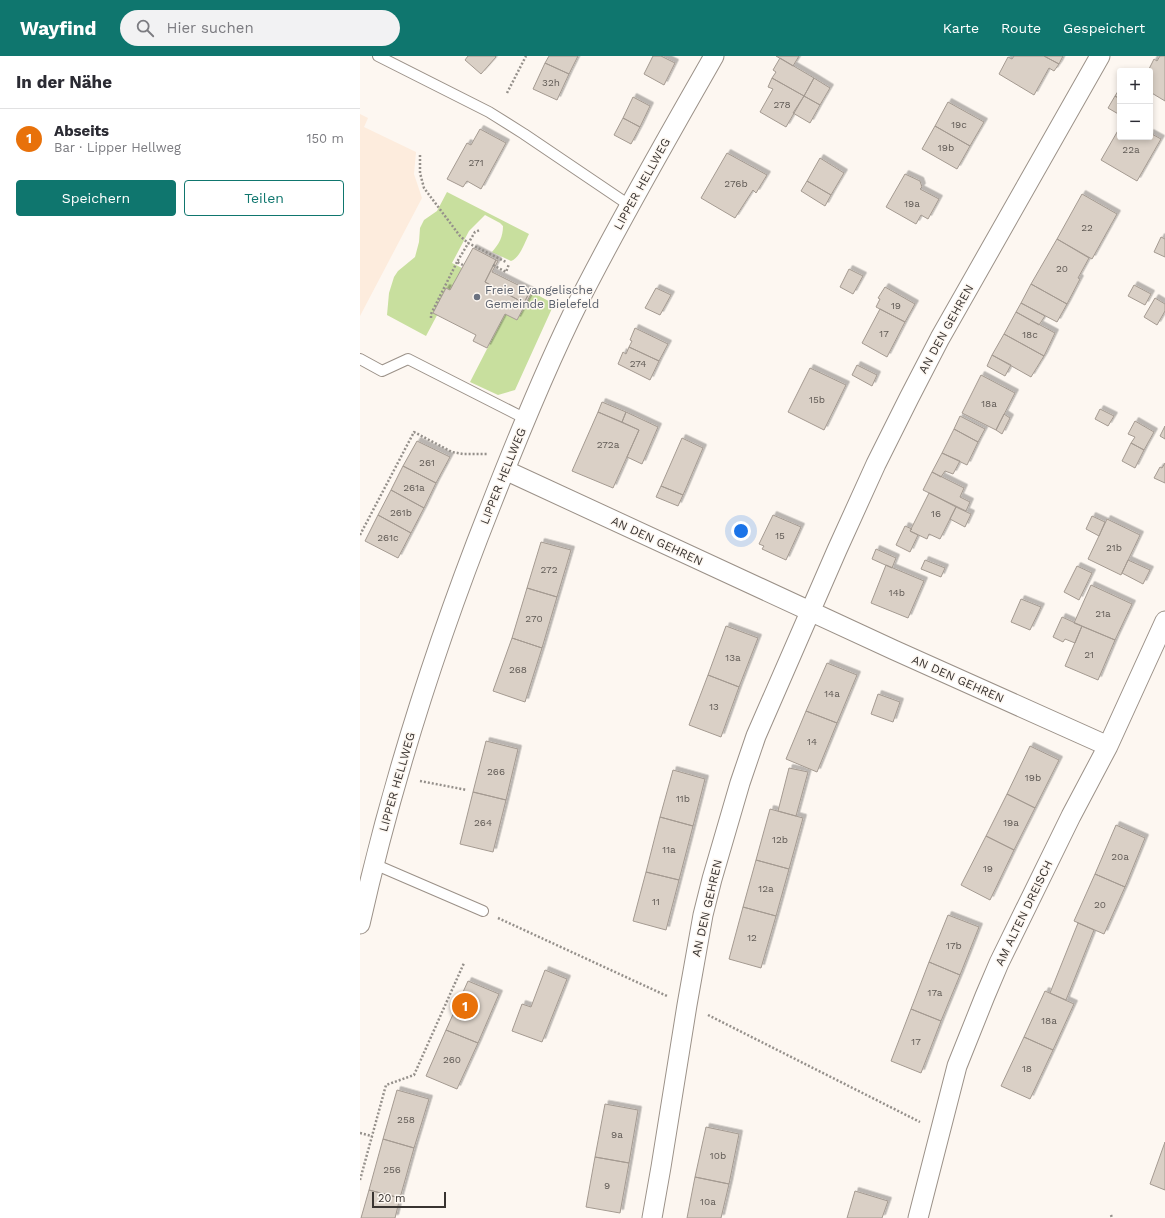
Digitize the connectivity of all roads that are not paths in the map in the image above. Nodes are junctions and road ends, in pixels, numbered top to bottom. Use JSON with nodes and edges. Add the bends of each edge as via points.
{"nodes":[{"id":1,"x":378,"y":56,"type":"edge"},
{"id":2,"x":714,"y":56,"type":"edge"},
{"id":3,"x":1100,"y":56,"type":"edge"},
{"id":4,"x":629,"y":205,"type":"junction"},
{"id":5,"x":360,"y":358,"type":"edge"},
{"id":6,"x":526,"y":419,"type":"junction"},
{"id":7,"x":508,"y":463,"type":"junction"},
{"id":8,"x":809,"y":611,"type":"junction"},
{"id":9,"x":1165,"y":621,"type":"edge"},
{"id":10,"x":1108,"y":746,"type":"junction"},
{"id":11,"x":374,"y":864,"type":"junction"},
{"id":12,"x":483,"y":911,"type":"road end"},
{"id":13,"x":360,"y":924,"type":"edge"},
{"id":14,"x":652,"y":1218,"type":"edge"},
{"id":15,"x":918,"y":1218,"type":"edge"}],
"edges":[{"from":1,"to":4,"type":"lane","via":[[489,112]]},
{"from":2,"to":4,"type":"street","name":"LIPPER HELLWEG"},
{"from":3,"to":8,"type":"street","name":"AN DEN GEHREN","via":[[940,338],[876,464]]},
{"from":4,"to":6,"type":"street","name":"LIPPER HELLWEG","via":[[579,302]]},
{"from":5,"to":6,"type":"lane","via":[[382,371],[408,360]]},
{"from":6,"to":7,"type":"street","name":"LIPPER HELLWEG"},
{"from":7,"to":8,"type":"street","name":"AN DEN GEHREN"},
{"from":7,"to":11,"type":"street","name":"LIPPER HELLWEG","via":[[465,570],[436,655]]},
{"from":8,"to":10,"type":"street","name":"AN DEN GEHREN"},
{"from":8,"to":14,"type":"street","name":"AN DEN GEHREN","via":[[756,736],[712,879],[687,1005]]},
{"from":9,"to":10,"type":"street","name":"AM ALTEN DREISCH"},
{"from":10,"to":15,"type":"street","name":"AM ALTEN DREISCH","via":[[1071,816],[985,996],[957,1066]]},
{"from":11,"to":12,"type":"lane"},
{"from":11,"to":13,"type":"street","name":"LIPPER HELLWEG"}]}
